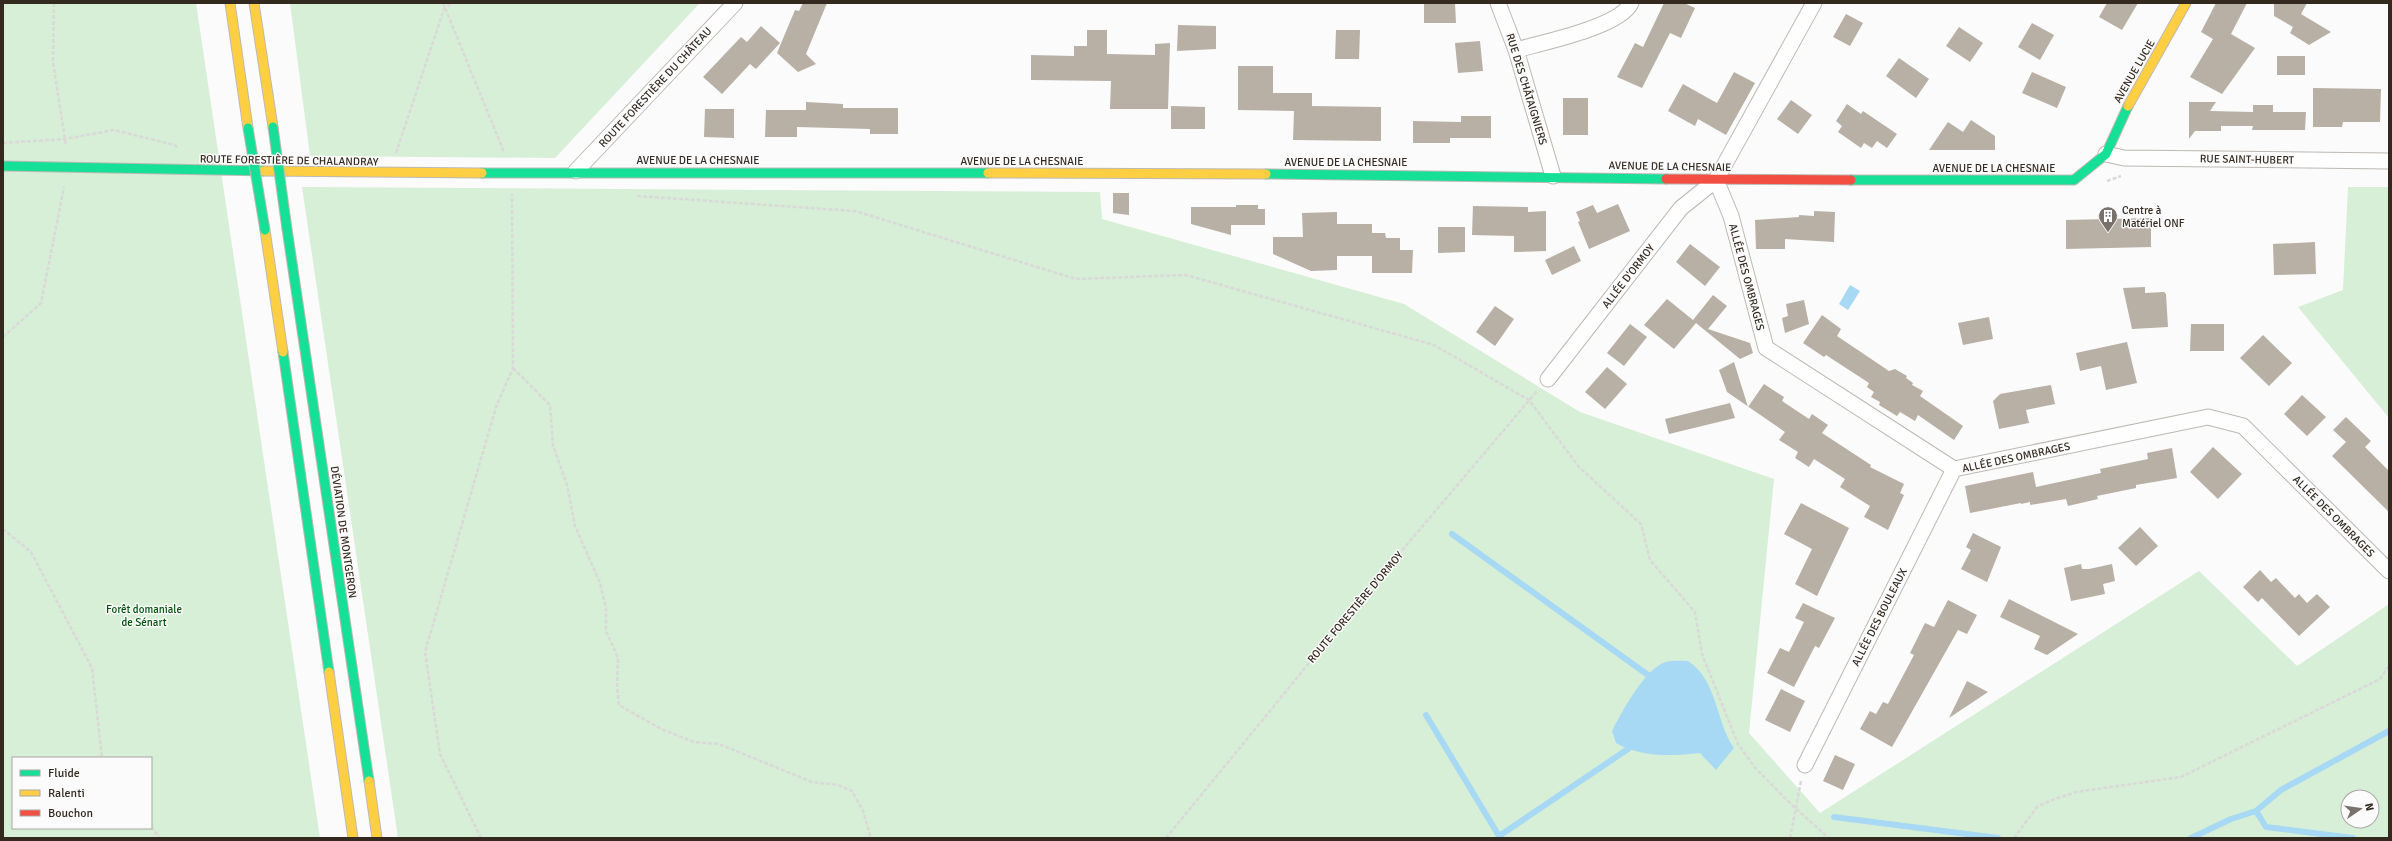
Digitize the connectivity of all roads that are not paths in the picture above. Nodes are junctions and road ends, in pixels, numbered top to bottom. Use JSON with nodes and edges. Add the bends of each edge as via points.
{"nodes":[{"id":1,"x":230,"y":3,"type":"edge"},
{"id":2,"x":254,"y":3,"type":"edge"},
{"id":3,"x":735,"y":3,"type":"edge"},
{"id":4,"x":1498,"y":3,"type":"edge"},
{"id":5,"x":1630,"y":3,"type":"edge"},
{"id":6,"x":1814,"y":3,"type":"edge"},
{"id":7,"x":2186,"y":3,"type":"edge"},
{"id":8,"x":1516,"y":50,"type":"junction"},
{"id":9,"x":2106,"y":154,"type":"junction"},
{"id":10,"x":2389,"y":161,"type":"edge"},
{"id":11,"x":3,"y":166,"type":"edge"},
{"id":12,"x":576,"y":171,"type":"junction"},
{"id":13,"x":1553,"y":176,"type":"junction"},
{"id":14,"x":1716,"y":180,"type":"junction"},
{"id":15,"x":1548,"y":379,"type":"road end"},
{"id":16,"x":1954,"y":469,"type":"junction"},
{"id":17,"x":2389,"y":571,"type":"edge"},
{"id":18,"x":1805,"y":765,"type":"road end"},
{"id":19,"x":354,"y":838,"type":"edge"},
{"id":20,"x":377,"y":838,"type":"edge"}],
"edges":[{"from":1,"to":19,"type":"street","bridge":true},
{"from":2,"to":20,"type":"street","name":"DÉVIATION DE MONTGERON","bridge":true},
{"from":3,"to":12,"type":"street","name":"ROUTE FORESTIÈRE DU CHÂTEAU"},
{"from":4,"to":8,"type":"street","name":"RUE DES CHÂTAIGNIERS","via":[[1504,13]]},
{"from":5,"to":8,"type":"street","via":[[1628,8],[1606,22]]},
{"from":6,"to":14,"type":"street"},
{"from":7,"to":9,"type":"street","name":"AVENUE LUCIE","via":[[2121,119]]},
{"from":8,"to":13,"type":"street","name":"RUE DES CHÂTAIGNIERS"},
{"from":9,"to":10,"type":"street","name":"RUE SAINT-HUBERT","via":[[2124,158]]},
{"from":9,"to":14,"type":"street","name":"AVENUE DE LA CHESNAIE","via":[[2074,180]]},
{"from":11,"to":12,"type":"street","name":"ROUTE FORESTIÈRE DE CHALANDRAY","via":[[393,173]]},
{"from":12,"to":13,"type":"street","name":"AVENUE DE LA CHESNAIE"},
{"from":13,"to":14,"type":"street","name":"AVENUE DE LA CHESNAIE"},
{"from":14,"to":15,"type":"street","name":"ALLÉE D'ORMOY","via":[[1681,208]]},
{"from":14,"to":16,"type":"street","name":"ALLÉE DES OMBRAGES","via":[[1731,216],[1766,348]]},
{"from":16,"to":17,"type":"street","name":"ALLÉE DES OMBRAGES","via":[[2208,417],[2244,426]]},
{"from":16,"to":18,"type":"street","name":"ALLÉE DES BOULEAUX"}]}
